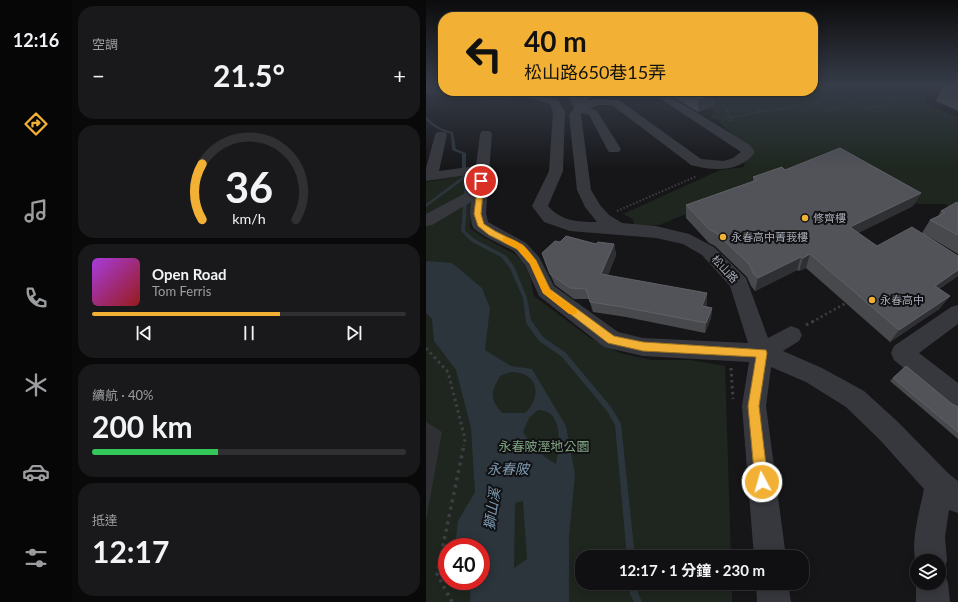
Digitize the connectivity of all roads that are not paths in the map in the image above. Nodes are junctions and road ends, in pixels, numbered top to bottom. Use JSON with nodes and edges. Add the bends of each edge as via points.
{"nodes":[{"id":1,"x":559,"y":113,"type":"edge"},
{"id":2,"x":576,"y":113,"type":"edge"},
{"id":3,"x":592,"y":113,"type":"edge"},
{"id":4,"x":630,"y":113,"type":"edge"},
{"id":5,"x":689,"y":113,"type":"edge"},
{"id":6,"x":441,"y":134,"type":"dead end"},
{"id":7,"x":486,"y":134,"type":"dead end"},
{"id":8,"x":614,"y":149,"type":"dead end"},
{"id":9,"x":481,"y":169,"type":"junction"},
{"id":10,"x":429,"y":177,"type":"edge"},
{"id":11,"x":475,"y":195,"type":"junction"},
{"id":12,"x":426,"y":221,"type":"edge"},
{"id":13,"x":622,"y":228,"type":"junction"},
{"id":14,"x":958,"y":313,"type":"edge"},
{"id":15,"x":790,"y":335,"type":"road end"},
{"id":16,"x":762,"y":353,"type":"junction"},
{"id":17,"x":958,"y":398,"type":"edge"},
{"id":18,"x":949,"y":491,"type":"edge"},
{"id":19,"x":769,"y":550,"type":"edge"},
{"id":20,"x":931,"y":554,"type":"edge"},
{"id":21,"x":773,"y":590,"type":"edge"},
{"id":22,"x":932,"y":590,"type":"edge"},
{"id":23,"x":774,"y":602,"type":"edge"},
{"id":24,"x":933,"y":602,"type":"edge"}],
"edges":[{"from":1,"to":13,"type":"street","via":[[556,171],[540,206],[550,218],[576,227]]},
{"from":2,"to":13,"type":"street","name":"松山路","via":[[584,190],[603,219]]},
{"from":3,"to":8,"type":"street"},
{"from":4,"to":5,"type":"street","via":[[696,162],[721,165],[745,158],[748,152],[745,148]]},
{"from":6,"to":10,"type":"street"},
{"from":7,"to":9,"type":"street"},
{"from":9,"to":10,"type":"street"},
{"from":9,"to":11,"type":"street"},
{"from":11,"to":12,"type":"street"},
{"from":11,"to":16,"type":"street","via":[[480,225],[520,247],[533,262],[546,291],[612,340],[643,347]]},
{"from":13,"to":16,"type":"street","name":"松山路","via":[[656,232],[689,240],[708,251],[739,283]]},
{"from":14,"to":17,"type":"street","via":[[902,353]]},
{"from":15,"to":16,"type":"street"},
{"from":16,"to":18,"type":"street","via":[[814,375],[855,399]]},
{"from":16,"to":19,"type":"street","name":"松山路","via":[[754,406]]},
{"from":18,"to":20,"type":"street","via":[[930,537]]},
{"from":21,"to":23,"type":"street"},
{"from":22,"to":24,"type":"street"}]}
